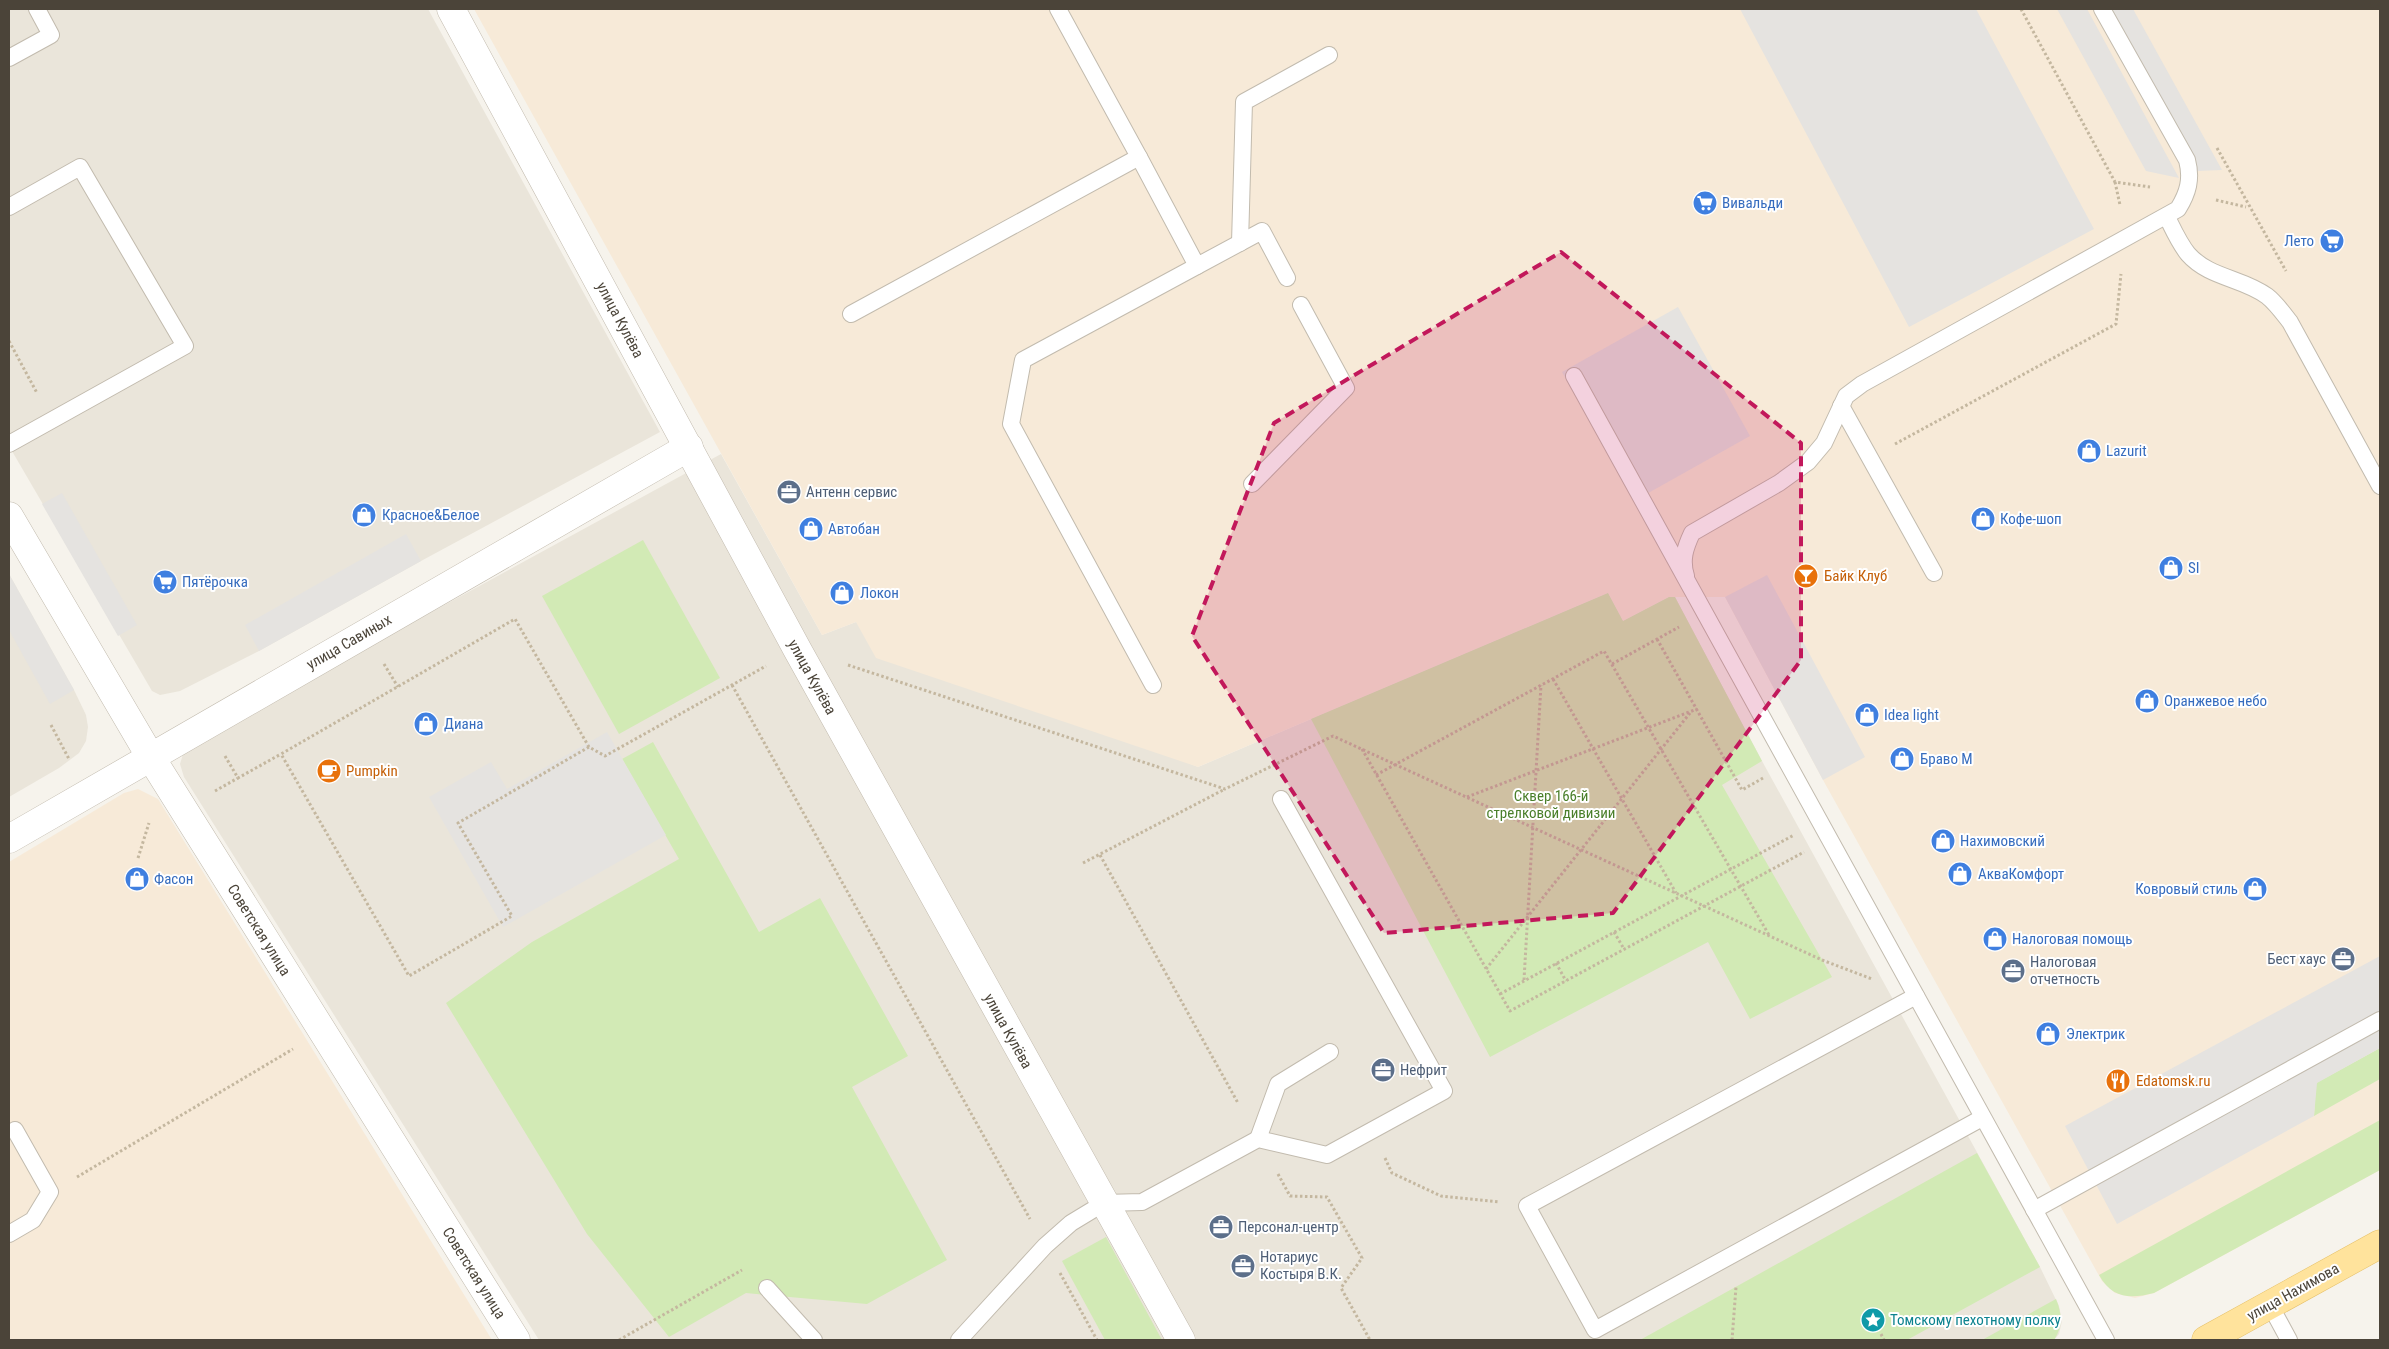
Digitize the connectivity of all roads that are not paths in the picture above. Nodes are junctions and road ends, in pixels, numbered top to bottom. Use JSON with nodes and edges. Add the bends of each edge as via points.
{"nodes":[{"id":1,"x":37,"y":9,"type":"edge"},
{"id":2,"x":451,"y":9,"type":"edge"},
{"id":3,"x":1058,"y":9,"type":"edge"},
{"id":4,"x":2102,"y":9,"type":"edge"},
{"id":5,"x":1330,"y":54,"type":"dead end"},
{"id":6,"x":9,"y":58,"type":"edge"},
{"id":7,"x":1139,"y":157,"type":"junction"},
{"id":8,"x":9,"y":207,"type":"edge"},
{"id":9,"x":2167,"y":217,"type":"junction"},
{"id":10,"x":1240,"y":243,"type":"junction"},
{"id":11,"x":1197,"y":266,"type":"junction"},
{"id":12,"x":1287,"y":278,"type":"dead end"},
{"id":13,"x":1301,"y":305,"type":"dead end"},
{"id":14,"x":851,"y":314,"type":"dead end"},
{"id":15,"x":1574,"y":376,"type":"dead end"},
{"id":16,"x":1841,"y":406,"type":"junction"},
{"id":17,"x":9,"y":444,"type":"edge"},
{"id":18,"x":689,"y":447,"type":"junction"},
{"id":19,"x":1252,"y":484,"type":"dead end"},
{"id":20,"x":2380,"y":486,"type":"edge"},
{"id":21,"x":9,"y":516,"type":"edge"},
{"id":22,"x":1934,"y":573,"type":"dead end"},
{"id":23,"x":1688,"y":585,"type":"junction"},
{"id":24,"x":1153,"y":685,"type":"dead end"},
{"id":25,"x":150,"y":756,"type":"junction"},
{"id":26,"x":1282,"y":799,"type":"dead end"},
{"id":27,"x":9,"y":839,"type":"edge"},
{"id":28,"x":1916,"y":996,"type":"junction"},
{"id":29,"x":2380,"y":1020,"type":"edge"},
{"id":30,"x":1330,"y":1052,"type":"dead end"},
{"id":31,"x":1982,"y":1118,"type":"junction"},
{"id":32,"x":15,"y":1130,"type":"dead end"},
{"id":33,"x":1258,"y":1139,"type":"junction"},
{"id":34,"x":1104,"y":1202,"type":"junction"},
{"id":35,"x":2034,"y":1210,"type":"junction"},
{"id":36,"x":9,"y":1234,"type":"edge"},
{"id":37,"x":2380,"y":1244,"type":"edge"},
{"id":38,"x":767,"y":1288,"type":"road end"},
{"id":39,"x":2270,"y":1305,"type":"junction"},
{"id":40,"x":516,"y":1340,"type":"edge"},
{"id":41,"x":814,"y":1340,"type":"edge"},
{"id":42,"x":959,"y":1340,"type":"edge"},
{"id":43,"x":1181,"y":1340,"type":"edge"},
{"id":44,"x":2106,"y":1340,"type":"edge"},
{"id":45,"x":2206,"y":1340,"type":"edge"},
{"id":46,"x":2290,"y":1340,"type":"edge"}],
"edges":[{"from":1,"to":6,"type":"lane","via":[[51,34]]},
{"from":2,"to":18,"type":"street","name":"улица Кулёва"},
{"from":3,"to":7,"type":"lane"},
{"from":4,"to":9,"type":"lane","via":[[2187,160],[2190,173],[2187,194],[2178,209]]},
{"from":5,"to":10,"type":"lane","via":[[1244,102]]},
{"from":7,"to":11,"type":"lane"},
{"from":7,"to":14,"type":"lane"},
{"from":8,"to":17,"type":"lane","via":[[80,167],[185,346]]},
{"from":9,"to":16,"type":"lane","via":[[1862,384],[1846,396]]},
{"from":9,"to":20,"type":"lane","via":[[2189,254],[2201,264],[2266,296],[2278,306],[2290,322]]},
{"from":10,"to":11,"type":"lane"},
{"from":10,"to":12,"type":"lane","via":[[1262,232]]},
{"from":11,"to":24,"type":"lane","via":[[1023,360],[1010,424]]},
{"from":13,"to":19,"type":"lane","via":[[1346,388]]},
{"from":15,"to":23,"type":"lane"},
{"from":16,"to":22,"type":"lane"},
{"from":16,"to":23,"type":"lane","via":[[1824,443],[1808,462],[1779,483],[1692,533],[1685,548],[1683,566]]},
{"from":18,"to":25,"type":"street","name":"улица Савиных"},
{"from":18,"to":34,"type":"street","name":"улица Кулёва","via":[[796,648]]},
{"from":21,"to":25,"type":"street","name":"Советская улица"},
{"from":23,"to":28,"type":"lane"},
{"from":25,"to":27,"type":"street","name":"улица Савиных"},
{"from":25,"to":40,"type":"street","name":"Советская улица"},
{"from":26,"to":33,"type":"lane","via":[[1444,1091],[1327,1155]]},
{"from":28,"to":31,"type":"lane"},
{"from":28,"to":31,"type":"lane","via":[[1527,1206],[1596,1330]]},
{"from":29,"to":35,"type":"lane"},
{"from":30,"to":33,"type":"lane","via":[[1278,1084]]},
{"from":31,"to":35,"type":"lane"},
{"from":32,"to":36,"type":"lane","via":[[50,1192],[33,1220]]},
{"from":33,"to":34,"type":"lane","via":[[1142,1202]]},
{"from":34,"to":42,"type":"lane","via":[[1071,1222],[1045,1246]]},
{"from":34,"to":43,"type":"street","name":"улица Кулёва"},
{"from":35,"to":44,"type":"lane"},
{"from":37,"to":39,"type":"main road","name":"улица Нахимова"},
{"from":38,"to":41,"type":"lane"},
{"from":39,"to":45,"type":"main road","name":"улица Нахимова"},
{"from":39,"to":46,"type":"lane"}]}
